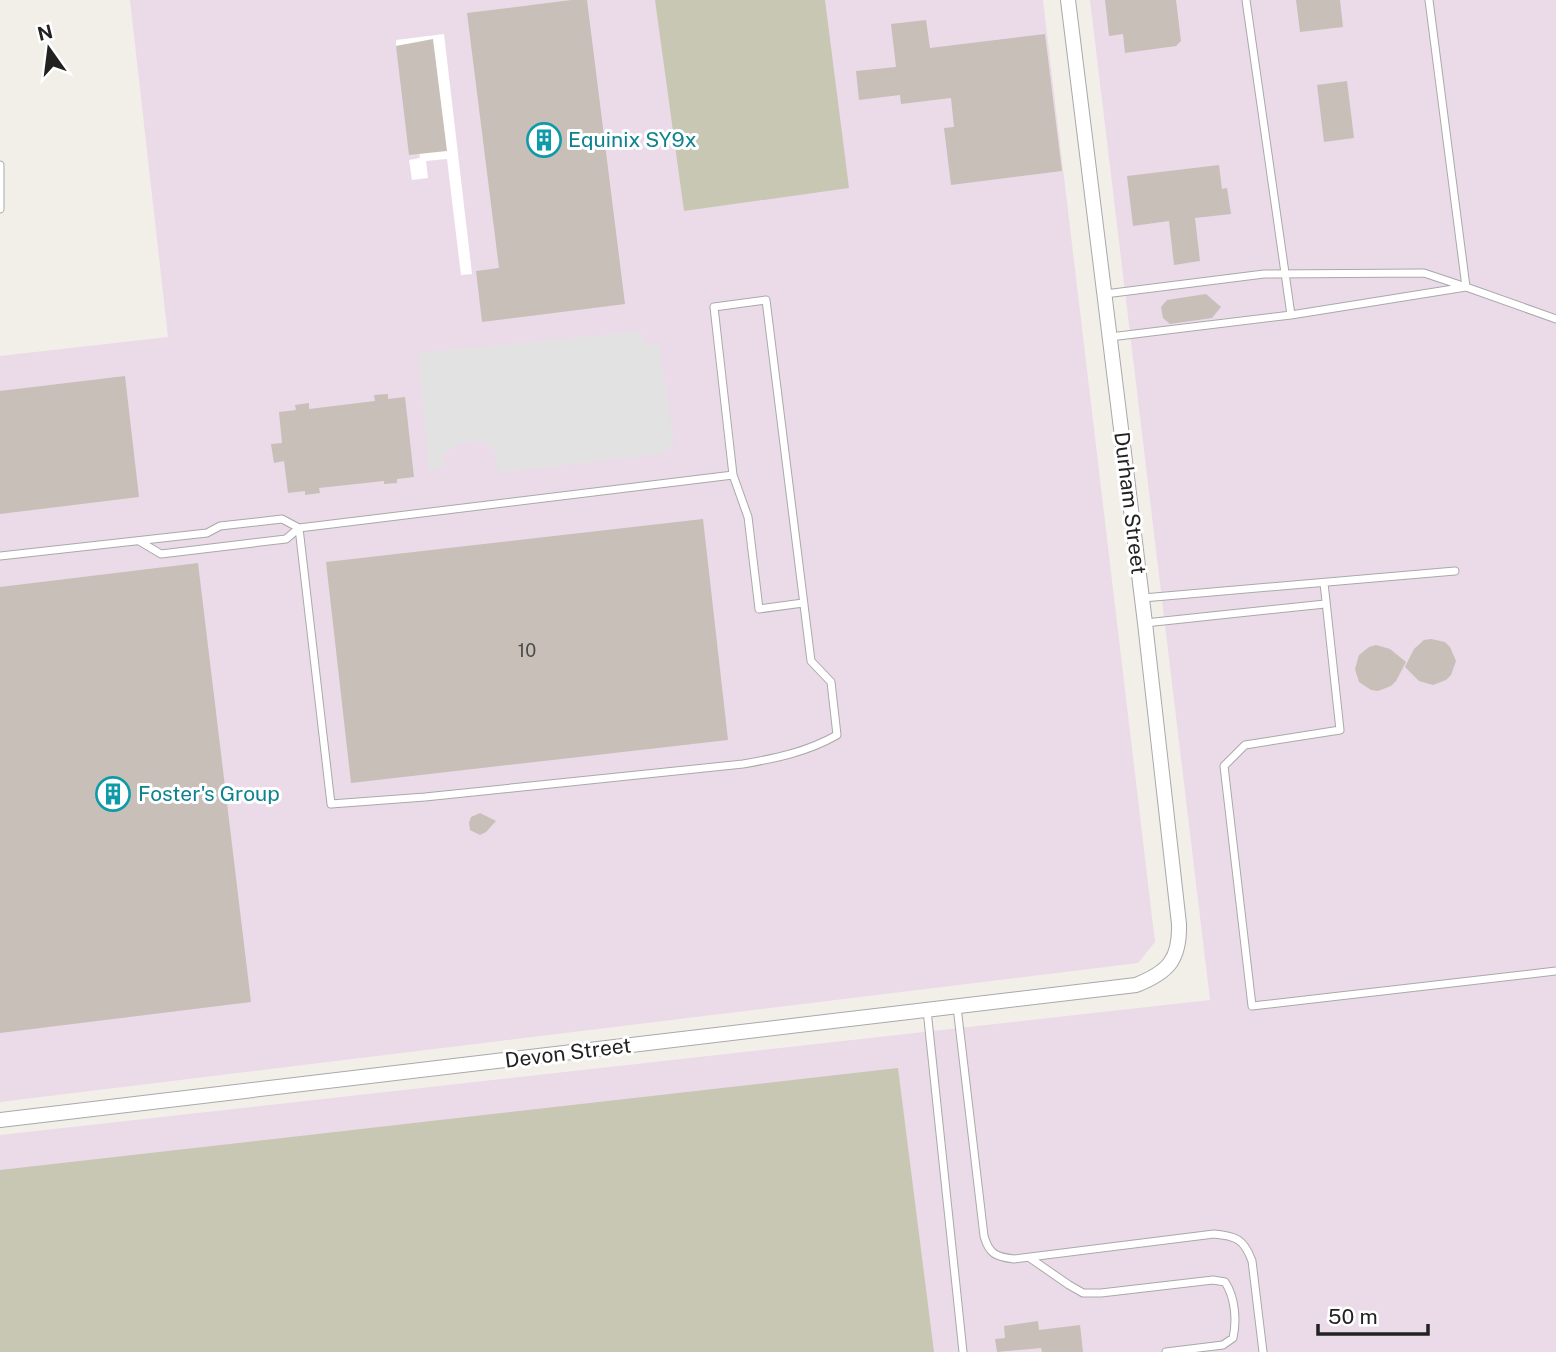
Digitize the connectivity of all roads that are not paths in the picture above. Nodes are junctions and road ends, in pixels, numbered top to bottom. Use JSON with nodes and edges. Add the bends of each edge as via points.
{"nodes":[{"id":1,"x":1068,"y":0,"type":"edge"},
{"id":2,"x":1247,"y":0,"type":"edge"},
{"id":3,"x":1429,"y":0,"type":"edge"},
{"id":4,"x":0,"y":165,"type":"edge"},
{"id":5,"x":0,"y":209,"type":"edge"},
{"id":6,"x":1286,"y":274,"type":"junction"},
{"id":7,"x":1466,"y":287,"type":"junction"},
{"id":8,"x":1104,"y":294,"type":"junction"},
{"id":9,"x":1291,"y":315,"type":"junction"},
{"id":10,"x":1556,"y":319,"type":"edge"},
{"id":11,"x":1109,"y":337,"type":"junction"},
{"id":12,"x":733,"y":475,"type":"junction"},
{"id":13,"x":299,"y":528,"type":"junction"},
{"id":14,"x":139,"y":541,"type":"junction"},
{"id":15,"x":0,"y":556,"type":"edge"},
{"id":16,"x":1455,"y":571,"type":"dead end"},
{"id":17,"x":1324,"y":583,"type":"junction"},
{"id":18,"x":1142,"y":598,"type":"junction"},
{"id":19,"x":803,"y":603,"type":"junction"},
{"id":20,"x":1325,"y":604,"type":"junction"},
{"id":21,"x":1145,"y":623,"type":"junction"},
{"id":22,"x":1556,"y":971,"type":"edge"},
{"id":23,"x":1136,"y":985,"type":"joint"},
{"id":24,"x":957,"y":1007,"type":"junction"},
{"id":25,"x":927,"y":1010,"type":"junction"},
{"id":26,"x":0,"y":1120,"type":"edge"},
{"id":27,"x":1029,"y":1257,"type":"junction"},
{"id":28,"x":962,"y":1340,"type":"junction"},
{"id":29,"x":963,"y":1352,"type":"edge"},
{"id":30,"x":969,"y":1352,"type":"edge"},
{"id":31,"x":1166,"y":1352,"type":"edge"},
{"id":32,"x":1263,"y":1352,"type":"edge"}],
"edges":[{"from":1,"to":8,"type":"street","name":"Durham Street"},
{"from":2,"to":6,"type":"lane"},
{"from":3,"to":7,"type":"lane"},
{"from":4,"to":5,"type":"lane"},
{"from":6,"to":7,"type":"lane","via":[[1424,273]]},
{"from":6,"to":8,"type":"lane"},
{"from":6,"to":9,"type":"lane"},
{"from":7,"to":9,"type":"lane"},
{"from":7,"to":10,"type":"lane"},
{"from":8,"to":11,"type":"street","name":"Durham Street"},
{"from":9,"to":11,"type":"lane"},
{"from":11,"to":18,"type":"street","name":"Durham Street"},
{"from":12,"to":13,"type":"lane"},
{"from":12,"to":19,"type":"lane","via":[[748,517],[759,608]]},
{"from":12,"to":19,"type":"lane","via":[[714,307],[766,300]]},
{"from":13,"to":14,"type":"lane","via":[[282,519]]},
{"from":13,"to":14,"type":"lane","via":[[286,539],[161,554]]},
{"from":13,"to":19,"type":"lane","via":[[331,804],[743,764],[814,748],[837,735],[831,682],[811,661]]},
{"from":14,"to":15,"type":"lane"},
{"from":16,"to":17,"type":"lane"},
{"from":17,"to":18,"type":"lane"},
{"from":17,"to":20,"type":"lane"},
{"from":18,"to":21,"type":"street","name":"Durham Street"},
{"from":20,"to":21,"type":"lane"},
{"from":20,"to":22,"type":"lane","via":[[1340,730],[1245,745],[1224,766],[1252,1006]]},
{"from":21,"to":23,"type":"street","name":"Durham Street","via":[[1180,944],[1172,963]]},
{"from":23,"to":24,"type":"street","name":"Devon Street"},
{"from":24,"to":25,"type":"street","name":"Devon Street"},
{"from":24,"to":27,"type":"lane","via":[[984,1236],[997,1257]]},
{"from":25,"to":26,"type":"street","name":"Devon Street"},
{"from":25,"to":28,"type":"lane"},
{"from":27,"to":31,"type":"lane","via":[[1083,1293],[1225,1282],[1231,1291],[1236,1326],[1233,1338],[1223,1345]]},
{"from":27,"to":32,"type":"lane","via":[[1214,1234],[1240,1240],[1252,1261]]},
{"from":28,"to":29,"type":"lane"},
{"from":28,"to":30,"type":"lane"}]}
